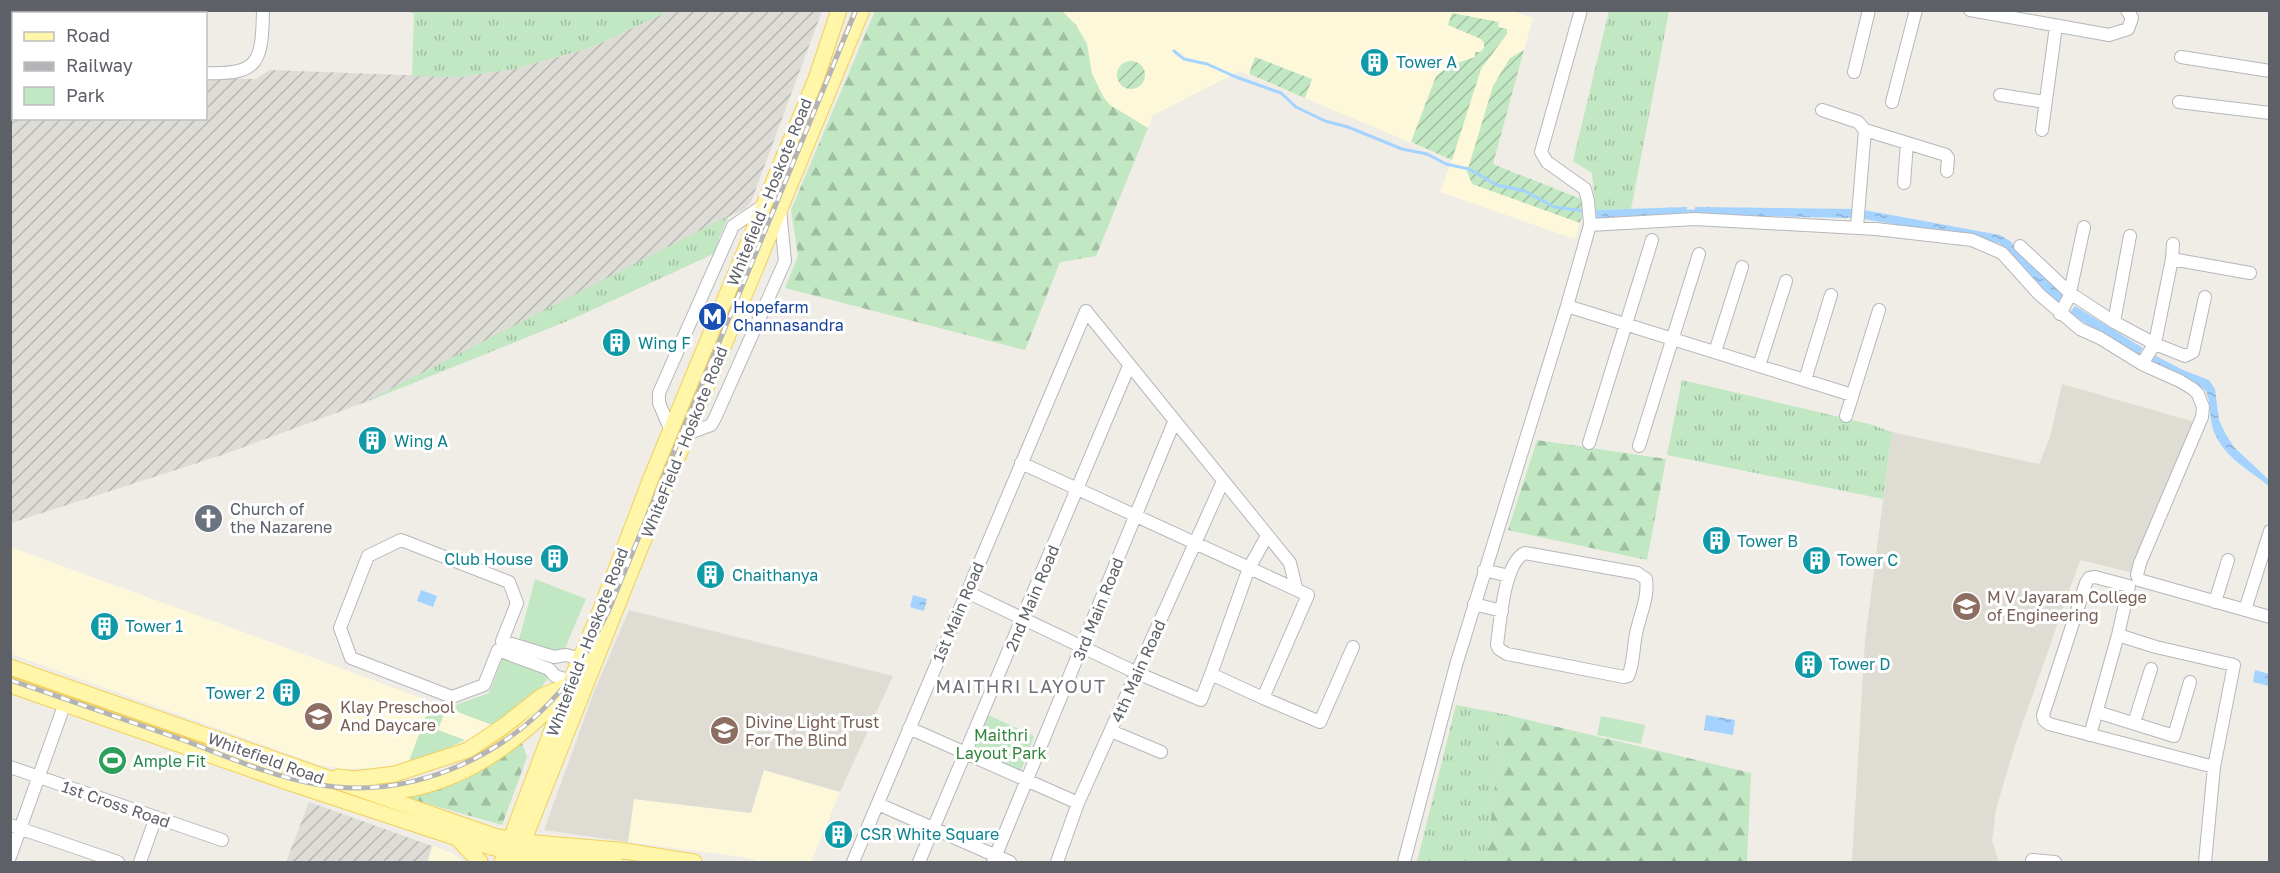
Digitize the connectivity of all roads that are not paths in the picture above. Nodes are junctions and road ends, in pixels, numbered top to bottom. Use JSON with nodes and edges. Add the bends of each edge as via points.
{"nodes":[{"id":1,"x":263,"y":10,"type":"edge"},
{"id":2,"x":839,"y":10,"type":"edge"},
{"id":3,"x":862,"y":10,"type":"edge"},
{"id":4,"x":1581,"y":10,"type":"edge"},
{"id":5,"x":1869,"y":10,"type":"edge"},
{"id":6,"x":1916,"y":10,"type":"edge"},
{"id":7,"x":2127,"y":10,"type":"edge"},
{"id":8,"x":1978,"y":11,"type":"edge"},
{"id":9,"x":2056,"y":26,"type":"junction"},
{"id":10,"x":2181,"y":57,"type":"dead end"},
{"id":11,"x":2270,"y":70,"type":"edge"},
{"id":12,"x":1854,"y":72,"type":"dead end"},
{"id":13,"x":207,"y":73,"type":"edge"},
{"id":14,"x":2000,"y":95,"type":"dead end"},
{"id":15,"x":1892,"y":102,"type":"dead end"},
{"id":16,"x":2045,"y":102,"type":"junction"},
{"id":17,"x":2179,"y":102,"type":"dead end"},
{"id":18,"x":1822,"y":110,"type":"dead end"},
{"id":19,"x":2270,"y":113,"type":"edge"},
{"id":20,"x":1865,"y":130,"type":"junction"},
{"id":21,"x":2042,"y":130,"type":"dead end"},
{"id":22,"x":1907,"y":143,"type":"junction"},
{"id":23,"x":1947,"y":171,"type":"dead end"},
{"id":24,"x":1904,"y":183,"type":"dead end"},
{"id":25,"x":764,"y":205,"type":"junction"},
{"id":26,"x":780,"y":210,"type":"junction"},
{"id":27,"x":1589,"y":218,"type":"junction"},
{"id":28,"x":1858,"y":219,"type":"junction"},
{"id":29,"x":2084,"y":227,"type":"dead end"},
{"id":30,"x":2130,"y":236,"type":"dead end"},
{"id":31,"x":1652,"y":240,"type":"dead end"},
{"id":32,"x":2173,"y":244,"type":"dead end"},
{"id":33,"x":2020,"y":246,"type":"dead end"},
{"id":34,"x":1699,"y":254,"type":"dead end"},
{"id":35,"x":2172,"y":259,"type":"junction"},
{"id":36,"x":1742,"y":267,"type":"dead end"},
{"id":37,"x":2250,"y":273,"type":"dead end"},
{"id":38,"x":1786,"y":281,"type":"dead end"},
{"id":39,"x":1831,"y":295,"type":"dead end"},
{"id":40,"x":2205,"y":297,"type":"dead end"},
{"id":41,"x":2066,"y":303,"type":"junction"},
{"id":42,"x":1567,"y":306,"type":"junction"},
{"id":43,"x":1879,"y":309,"type":"dead end"},
{"id":44,"x":2114,"y":322,"type":"junction"},
{"id":45,"x":1626,"y":324,"type":"junction"},
{"id":46,"x":1672,"y":338,"type":"junction"},
{"id":47,"x":1716,"y":352,"type":"junction"},
{"id":48,"x":2148,"y":354,"type":"junction"},
{"id":49,"x":1129,"y":366,"type":"junction"},
{"id":50,"x":1759,"y":366,"type":"junction"},
{"id":51,"x":1805,"y":380,"type":"junction"},
{"id":52,"x":1852,"y":395,"type":"junction"},
{"id":53,"x":1846,"y":416,"type":"dead end"},
{"id":54,"x":1174,"y":422,"type":"junction"},
{"id":55,"x":670,"y":431,"type":"junction"},
{"id":56,"x":687,"y":434,"type":"junction"},
{"id":57,"x":1589,"y":443,"type":"dead end"},
{"id":58,"x":1639,"y":446,"type":"dead end"},
{"id":59,"x":1021,"y":463,"type":"junction"},
{"id":60,"x":1223,"y":481,"type":"junction"},
{"id":61,"x":1078,"y":489,"type":"junction"},
{"id":62,"x":1136,"y":516,"type":"junction"},
{"id":63,"x":2270,"y":531,"type":"edge"},
{"id":64,"x":1267,"y":536,"type":"junction"},
{"id":65,"x":1195,"y":543,"type":"junction"},
{"id":66,"x":2228,"y":560,"type":"dead end"},
{"id":67,"x":1249,"y":568,"type":"junction"},
{"id":68,"x":1484,"y":570,"type":"junction"},
{"id":69,"x":1509,"y":576,"type":"junction"},
{"id":70,"x":1296,"y":588,"type":"junction"},
{"id":71,"x":967,"y":592,"type":"junction"},
{"id":72,"x":2215,"y":602,"type":"junction"},
{"id":73,"x":1474,"y":604,"type":"junction"},
{"id":74,"x":2245,"y":610,"type":"junction"},
{"id":75,"x":1502,"y":611,"type":"junction"},
{"id":76,"x":2270,"y":617,"type":"edge"},
{"id":77,"x":1023,"y":619,"type":"junction"},
{"id":78,"x":2118,"y":635,"type":"junction"},
{"id":79,"x":500,"y":646,"type":"junction"},
{"id":80,"x":1353,"y":646,"type":"dead end"},
{"id":81,"x":1082,"y":647,"type":"junction"},
{"id":82,"x":580,"y":659,"type":"junction"},
{"id":83,"x":551,"y":663,"type":"junction"},
{"id":84,"x":10,"y":667,"type":"edge"},
{"id":85,"x":2151,"y":669,"type":"dead end"},
{"id":86,"x":1137,"y":673,"type":"junction"},
{"id":87,"x":1211,"y":674,"type":"junction"},
{"id":88,"x":2190,"y":682,"type":"dead end"},
{"id":89,"x":10,"y":685,"type":"edge"},
{"id":90,"x":569,"y":686,"type":"junction"},
{"id":91,"x":1263,"y":698,"type":"junction"},
{"id":92,"x":65,"y":703,"type":"junction"},
{"id":93,"x":2097,"y":712,"type":"junction"},
{"id":94,"x":2134,"y":723,"type":"junction"},
{"id":95,"x":909,"y":728,"type":"junction"},
{"id":96,"x":1111,"y":731,"type":"junction"},
{"id":97,"x":2090,"y":735,"type":"junction"},
{"id":98,"x":196,"y":741,"type":"junction"},
{"id":99,"x":216,"y":748,"type":"junction"},
{"id":100,"x":1161,"y":752,"type":"dead end"},
{"id":101,"x":966,"y":753,"type":"junction"},
{"id":102,"x":10,"y":767,"type":"edge"},
{"id":103,"x":2214,"y":767,"type":"junction"},
{"id":104,"x":314,"y":775,"type":"junction"},
{"id":105,"x":39,"y":777,"type":"junction"},
{"id":106,"x":1027,"y":780,"type":"junction"},
{"id":107,"x":362,"y":792,"type":"junction"},
{"id":108,"x":1078,"y":803,"type":"junction"},
{"id":109,"x":878,"y":804,"type":"junction"},
{"id":110,"x":156,"y":817,"type":"junction"},
{"id":111,"x":15,"y":827,"type":"edge"},
{"id":112,"x":933,"y":829,"type":"junction"},
{"id":113,"x":457,"y":838,"type":"junction"},
{"id":114,"x":222,"y":840,"type":"dead end"},
{"id":115,"x":512,"y":852,"type":"edge"},
{"id":116,"x":10,"y":857,"type":"edge"},
{"id":117,"x":994,"y":859,"type":"edge"},
{"id":118,"x":2032,"y":860,"type":"dead end"},
{"id":119,"x":118,"y":862,"type":"edge"},
{"id":120,"x":140,"y":862,"type":"edge"},
{"id":121,"x":480,"y":862,"type":"edge"},
{"id":122,"x":615,"y":862,"type":"edge"},
{"id":123,"x":694,"y":862,"type":"edge"},
{"id":124,"x":853,"y":862,"type":"edge"},
{"id":125,"x":919,"y":862,"type":"edge"},
{"id":126,"x":1010,"y":862,"type":"edge"},
{"id":127,"x":1057,"y":862,"type":"edge"},
{"id":128,"x":1404,"y":862,"type":"edge"},
{"id":129,"x":2055,"y":862,"type":"edge"},
{"id":130,"x":2205,"y":862,"type":"edge"}],
"edges":[{"from":1,"to":13,"type":"street","via":[[262,44],[252,65],[236,73]]},
{"from":2,"to":25,"type":"main road","name":"Whitefield - Hoskote Road","via":[[816,79]]},
{"from":3,"to":26,"type":"main road","name":"WhiteField - Hoskote Road"},
{"from":4,"to":27,"type":"street","via":[[1541,152],[1547,162],[1585,189]]},
{"from":5,"to":12,"type":"street"},
{"from":6,"to":15,"type":"street"},
{"from":7,"to":9,"type":"street","via":[[2131,25],[2114,35]]},
{"from":8,"to":9,"type":"street"},
{"from":9,"to":16,"type":"street"},
{"from":10,"to":11,"type":"street"},
{"from":14,"to":16,"type":"street"},
{"from":16,"to":21,"type":"street"},
{"from":17,"to":19,"type":"street"},
{"from":18,"to":20,"type":"street","via":[[1858,122]]},
{"from":20,"to":22,"type":"street"},
{"from":20,"to":28,"type":"street"},
{"from":22,"to":23,"type":"street","via":[[1947,156]]},
{"from":22,"to":24,"type":"street"},
{"from":25,"to":55,"type":"main road","name":"Whitefield - Hoskote Road"},
{"from":25,"to":55,"type":"street","via":[[733,225],[659,393],[658,403]]},
{"from":26,"to":56,"type":"main road","name":"WhiteField - Hoskote Road"},
{"from":26,"to":56,"type":"street","via":[[785,261],[716,418],[711,425]]},
{"from":27,"to":28,"type":"street"},
{"from":27,"to":42,"type":"street"},
{"from":28,"to":41,"type":"street","via":[[1972,240],[1993,248],[2023,278]]},
{"from":29,"to":41,"type":"street"},
{"from":30,"to":44,"type":"street"},
{"from":31,"to":45,"type":"street"},
{"from":32,"to":35,"type":"street"},
{"from":33,"to":41,"type":"street"},
{"from":34,"to":46,"type":"street"},
{"from":35,"to":37,"type":"street"},
{"from":35,"to":48,"type":"street"},
{"from":36,"to":47,"type":"street"},
{"from":38,"to":50,"type":"street"},
{"from":39,"to":51,"type":"street"},
{"from":40,"to":48,"type":"street","via":[[2193,352]]},
{"from":41,"to":44,"type":"street"},
{"from":41,"to":48,"type":"street","via":[[2080,329]]},
{"from":42,"to":45,"type":"street"},
{"from":42,"to":68,"type":"street"},
{"from":43,"to":52,"type":"street"},
{"from":44,"to":48,"type":"street"},
{"from":45,"to":46,"type":"street"},
{"from":45,"to":57,"type":"street"},
{"from":46,"to":47,"type":"street"},
{"from":46,"to":58,"type":"street"},
{"from":47,"to":50,"type":"street"},
{"from":48,"to":72,"type":"street","via":[[2198,394],[2203,407],[2137,575],[2144,582]]},
{"from":49,"to":54,"type":"street"},
{"from":49,"to":59,"type":"street","name":"1st Main Road","via":[[1086,311]]},
{"from":49,"to":61,"type":"street","name":"2nd Main Road"},
{"from":50,"to":51,"type":"street"},
{"from":51,"to":52,"type":"street"},
{"from":52,"to":53,"type":"street"},
{"from":54,"to":60,"type":"street"},
{"from":54,"to":62,"type":"street","name":"3rd Main Road"},
{"from":55,"to":82,"type":"main road","name":"Whitefield - Hoskote Road"},
{"from":56,"to":115,"type":"main road","name":"WhiteField - Hoskote Road"},
{"from":59,"to":61,"type":"street"},
{"from":59,"to":71,"type":"street","name":"1st Main Road"},
{"from":60,"to":64,"type":"street"},
{"from":60,"to":65,"type":"street","name":"4th Main Road"},
{"from":61,"to":62,"type":"street"},
{"from":61,"to":77,"type":"street","name":"2nd Main Road"},
{"from":62,"to":65,"type":"street"},
{"from":62,"to":81,"type":"street","name":"3rd Main Road"},
{"from":63,"to":74,"type":"street"},
{"from":64,"to":67,"type":"street"},
{"from":64,"to":70,"type":"street","via":[[1290,563]]},
{"from":65,"to":67,"type":"street"},
{"from":65,"to":86,"type":"street","name":"4th Main Road"},
{"from":66,"to":72,"type":"street"},
{"from":67,"to":70,"type":"street"},
{"from":67,"to":87,"type":"street"},
{"from":68,"to":69,"type":"street"},
{"from":68,"to":73,"type":"street"},
{"from":69,"to":75,"type":"street"},
{"from":69,"to":75,"type":"street","via":[[1518,557],[1531,553],[1642,574],[1647,586],[1630,674],[1624,677],[1503,652],[1497,645]]},
{"from":70,"to":91,"type":"street","via":[[1308,595]]},
{"from":71,"to":77,"type":"street"},
{"from":71,"to":95,"type":"street","name":"1st Main Road"},
{"from":72,"to":74,"type":"street"},
{"from":73,"to":75,"type":"street"},
{"from":73,"to":128,"type":"street"},
{"from":74,"to":76,"type":"street"},
{"from":77,"to":81,"type":"street"},
{"from":77,"to":101,"type":"street","name":"2nd Main Road"},
{"from":78,"to":93,"type":"street"},
{"from":78,"to":97,"type":"street","via":[[2128,586],[2089,578],[2043,716],[2049,724]]},
{"from":78,"to":103,"type":"street","via":[[2234,664]]},
{"from":79,"to":79,"type":"street","via":[[484,685],[452,697],[351,658],[340,628],[368,556],[401,540],[509,582],[517,603]]},
{"from":79,"to":83,"type":"street"},
{"from":80,"to":91,"type":"street","via":[[1320,722]]},
{"from":81,"to":86,"type":"street"},
{"from":81,"to":106,"type":"street","name":"3rd Main Road"},
{"from":82,"to":83,"type":"street","via":[[566,655]]},
{"from":82,"to":90,"type":"main road","name":"Whitefield - Hoskote Road"},
{"from":83,"to":90,"type":"street","via":[[555,676]]},
{"from":84,"to":98,"type":"main road","name":"Whitefield Road"},
{"from":85,"to":94,"type":"street"},
{"from":86,"to":87,"type":"street","via":[[1201,700]]},
{"from":86,"to":96,"type":"street","name":"4th Main Road"},
{"from":87,"to":91,"type":"street"},
{"from":88,"to":94,"type":"street","via":[[2174,736]]},
{"from":89,"to":92,"type":"main road","name":"Whitefield Road"},
{"from":90,"to":104,"type":"main road","via":[[542,696],[468,750],[433,763],[395,774],[354,779]]},
{"from":90,"to":107,"type":"main road","via":[[535,723],[469,770],[399,791]]},
{"from":90,"to":115,"type":"main road","name":"Whitefield - Hoskote Road"},
{"from":92,"to":98,"type":"main road","name":"Whitefield Road"},
{"from":92,"to":105,"type":"street"},
{"from":93,"to":94,"type":"street"},
{"from":93,"to":97,"type":"street"},
{"from":95,"to":101,"type":"street"},
{"from":95,"to":109,"type":"street","name":"1st Main Road"},
{"from":96,"to":100,"type":"street"},
{"from":96,"to":108,"type":"street","name":"4th Main Road"},
{"from":97,"to":103,"type":"street"},
{"from":98,"to":99,"type":"main road","name":"Whitefield Road"},
{"from":99,"to":104,"type":"main road","name":"Whitefield Road"},
{"from":99,"to":113,"type":"main road","name":"Whitefield Road"},
{"from":101,"to":106,"type":"street"},
{"from":101,"to":112,"type":"street","name":"2nd Main Road"},
{"from":102,"to":105,"type":"street","name":"1st Cross Road"},
{"from":103,"to":130,"type":"street"},
{"from":104,"to":107,"type":"main road","name":"Whitefield Road"},
{"from":105,"to":110,"type":"street","name":"1st Cross Road"},
{"from":105,"to":111,"type":"street"},
{"from":106,"to":108,"type":"street"},
{"from":106,"to":117,"type":"street","name":"3rd Main Road"},
{"from":107,"to":115,"type":"main road","name":"Whitefield Road","via":[[453,824]]},
{"from":108,"to":127,"type":"street","name":"4th Main Road"},
{"from":109,"to":112,"type":"street"},
{"from":109,"to":124,"type":"street","name":"1st Main Road"},
{"from":110,"to":114,"type":"street","name":"1st Cross Road"},
{"from":110,"to":120,"type":"street"},
{"from":111,"to":116,"type":"street"},
{"from":111,"to":119,"type":"street"},
{"from":112,"to":117,"type":"street"},
{"from":112,"to":125,"type":"street","name":"2nd Main Road"},
{"from":113,"to":115,"type":"main road","name":"Whitefield Road"},
{"from":113,"to":121,"type":"main road"},
{"from":115,"to":122,"type":"main road"},
{"from":115,"to":123,"type":"main road","via":[[618,850]]},
{"from":117,"to":126,"type":"street"},
{"from":118,"to":129,"type":"street"}]}
